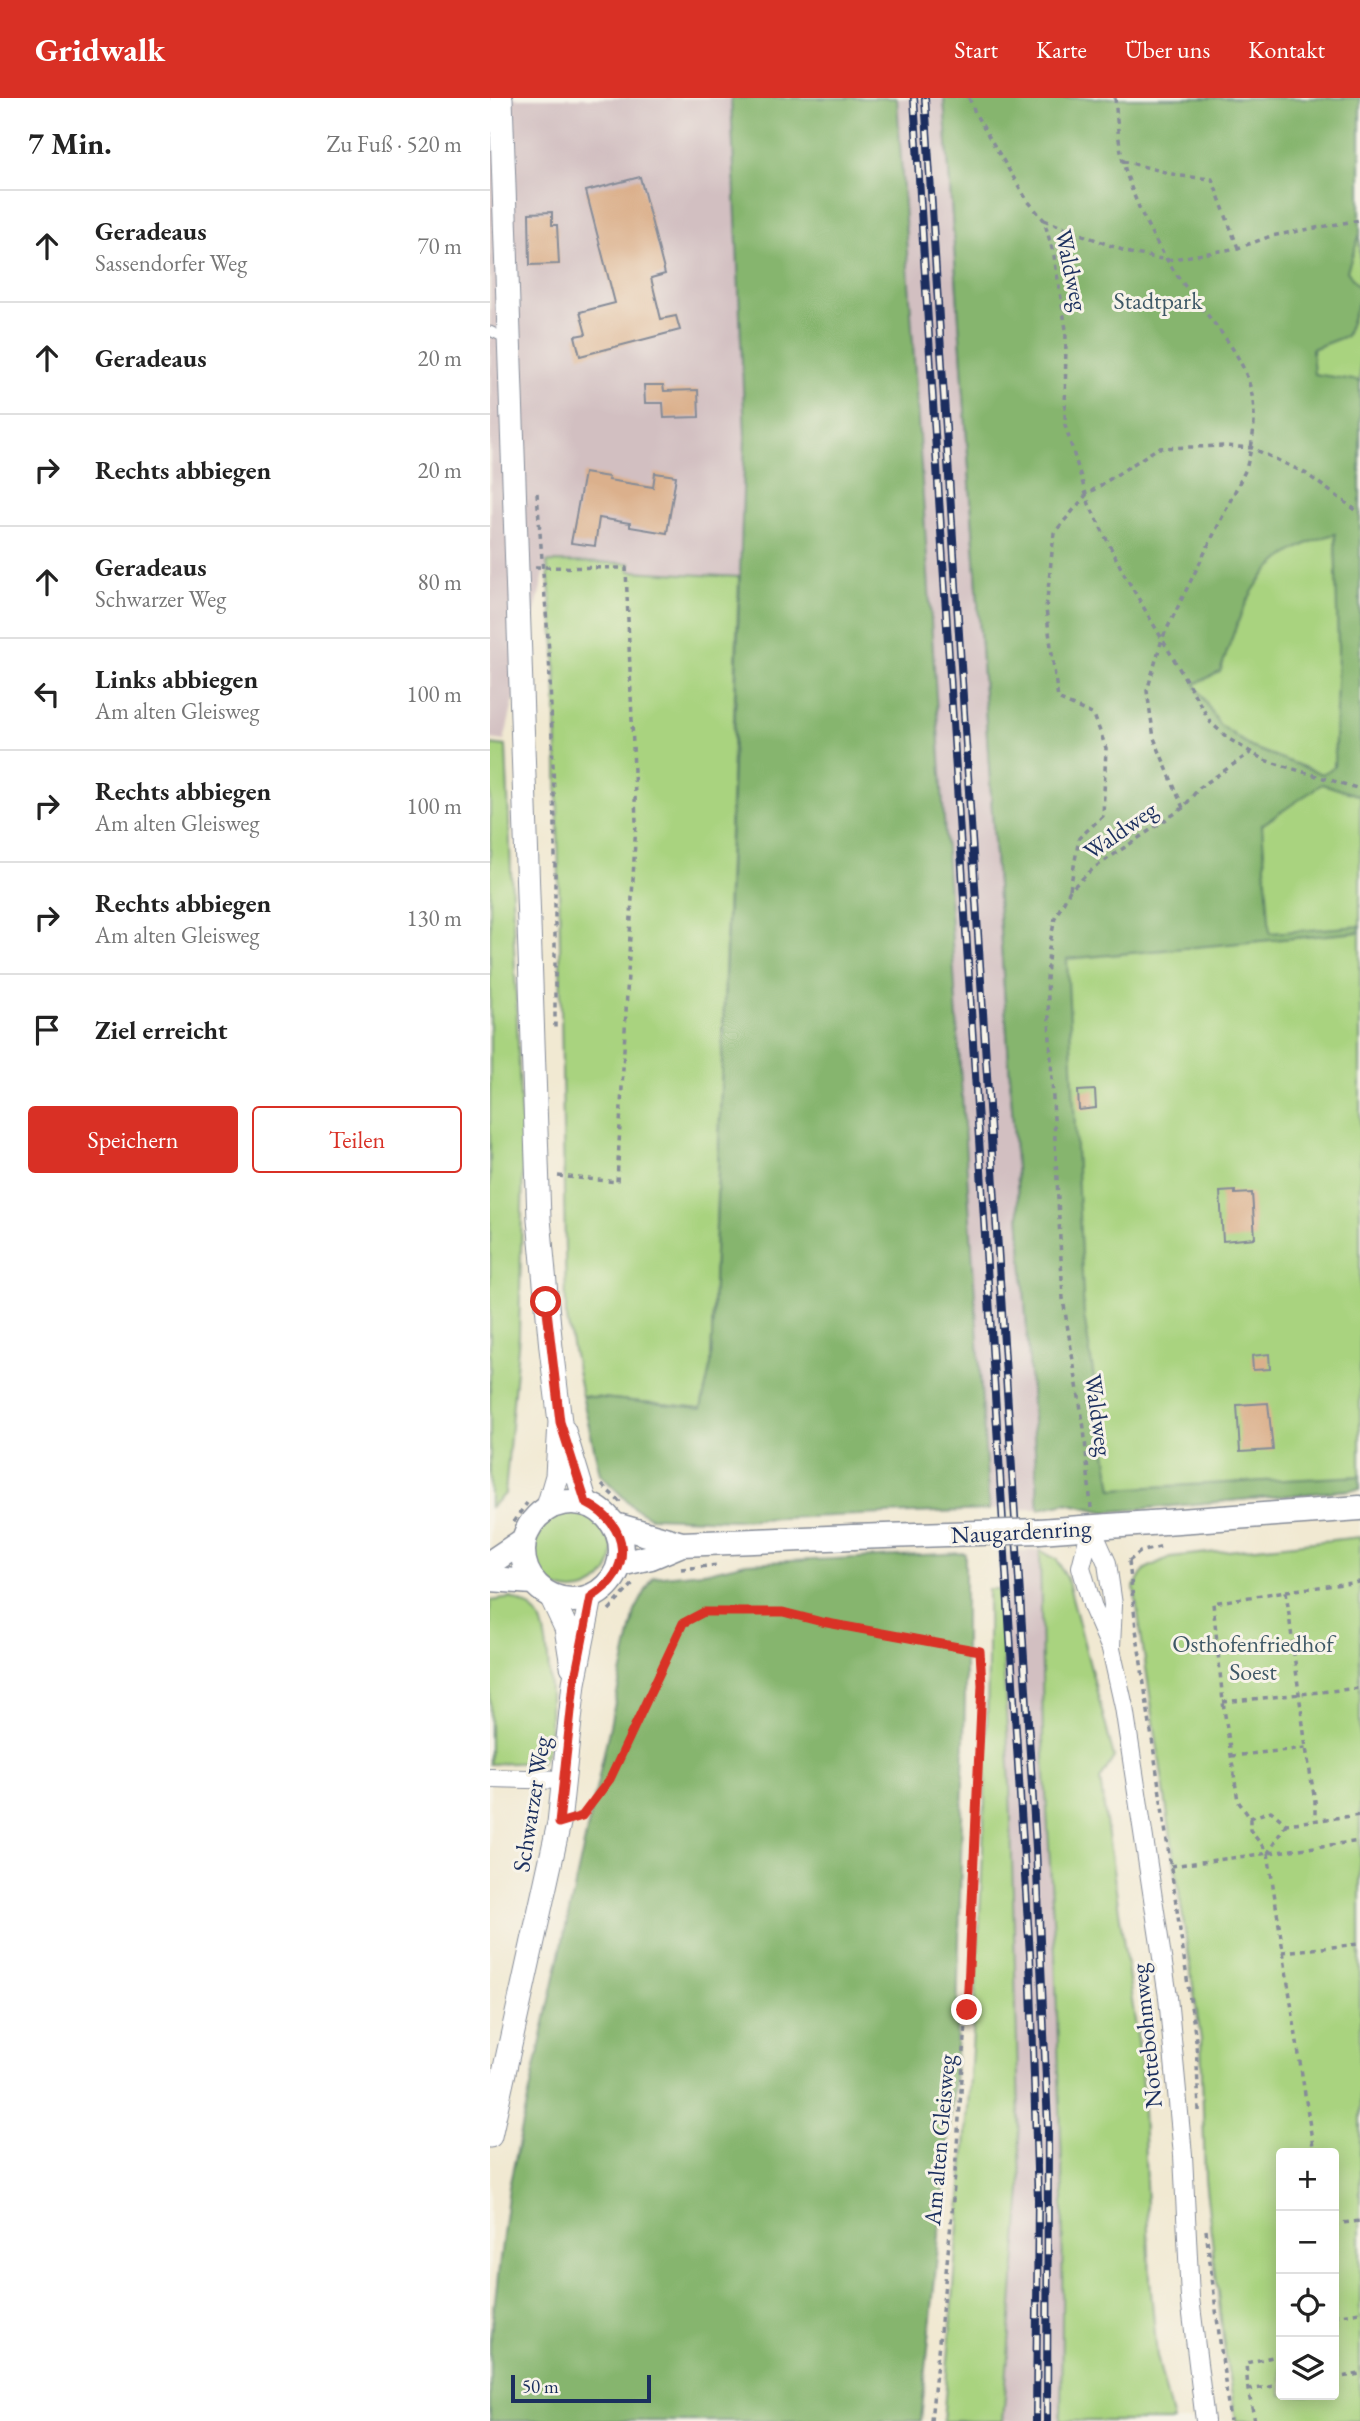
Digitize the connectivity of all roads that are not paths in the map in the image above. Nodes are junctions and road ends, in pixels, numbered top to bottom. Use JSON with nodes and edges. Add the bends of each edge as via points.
{"nodes":[{"id":1,"x":501,"y":98,"type":"edge"},
{"id":2,"x":496,"y":167,"type":"edge"},
{"id":3,"x":499,"y":335,"type":"edge"},
{"id":4,"x":560,"y":1422,"type":"junction"},
{"id":5,"x":586,"y":1503,"type":"junction"},
{"id":6,"x":548,"y":1507,"type":"junction"},
{"id":7,"x":1360,"y":1508,"type":"edge"},
{"id":8,"x":1091,"y":1519,"type":"junction"},
{"id":9,"x":615,"y":1525,"type":"junction"},
{"id":10,"x":524,"y":1540,"type":"junction"},
{"id":11,"x":682,"y":1544,"type":"junction"},
{"id":12,"x":490,"y":1563,"type":"edge"},
{"id":13,"x":621,"y":1564,"type":"junction"},
{"id":14,"x":490,"y":1580,"type":"edge"},
{"id":15,"x":542,"y":1589,"type":"junction"},
{"id":16,"x":591,"y":1597,"type":"junction"},
{"id":17,"x":1111,"y":1650,"type":"junction"},
{"id":18,"x":574,"y":1683,"type":"junction"},
{"id":19,"x":490,"y":1778,"type":"edge"},
{"id":20,"x":563,"y":1780,"type":"junction"},
{"id":21,"x":490,"y":2136,"type":"edge"},
{"id":22,"x":1205,"y":2421,"type":"edge"}],
"edges":[{"from":1,"to":2,"type":"street"},
{"from":2,"to":3,"type":"street"},
{"from":3,"to":4,"type":"street","via":[[517,566],[537,1174]]},
{"from":4,"to":5,"type":"street"},
{"from":4,"to":6,"type":"street","via":[[557,1476]]},
{"from":5,"to":6,"type":"main road","via":[[568,1501]]},
{"from":5,"to":9,"type":"main road","via":[[603,1511]]},
{"from":6,"to":10,"type":"main road","via":[[533,1521]]},
{"from":7,"to":8,"type":"main road","name":"Naugardenring"},
{"from":8,"to":11,"type":"main road","name":"Naugardenring","bridge":true,"via":[[1039,1531]]},
{"from":8,"to":17,"type":"street","name":"Nottebohmweg","via":[[1108,1563],[1113,1605]]},
{"from":8,"to":17,"type":"street","name":"Nottebohmweg","via":[[1081,1567]]},
{"from":9,"to":11,"type":"main road","name":"Naugardenring"},
{"from":9,"to":13,"type":"main road","via":[[622,1544]]},
{"from":10,"to":12,"type":"main road"},
{"from":10,"to":15,"type":"main road","via":[[524,1562]]},
{"from":11,"to":13,"type":"main road","name":"Naugardenring"},
{"from":13,"to":16,"type":"main road","via":[[604,1589]]},
{"from":14,"to":15,"type":"main road"},
{"from":15,"to":16,"type":"main road","via":[[571,1601]]},
{"from":15,"to":18,"type":"street","name":"Schwarzer Weg","via":[[566,1628]]},
{"from":16,"to":18,"type":"street","name":"Schwarzer Weg"},
{"from":17,"to":22,"type":"street","name":"Nottebohmweg","via":[[1129,1730],[1168,1997],[1190,2298]]},
{"from":18,"to":20,"type":"street","name":"Schwarzer Weg"},
{"from":19,"to":20,"type":"street"},
{"from":20,"to":21,"type":"street","name":"Schwarzer Weg","via":[[559,1823]]}]}
